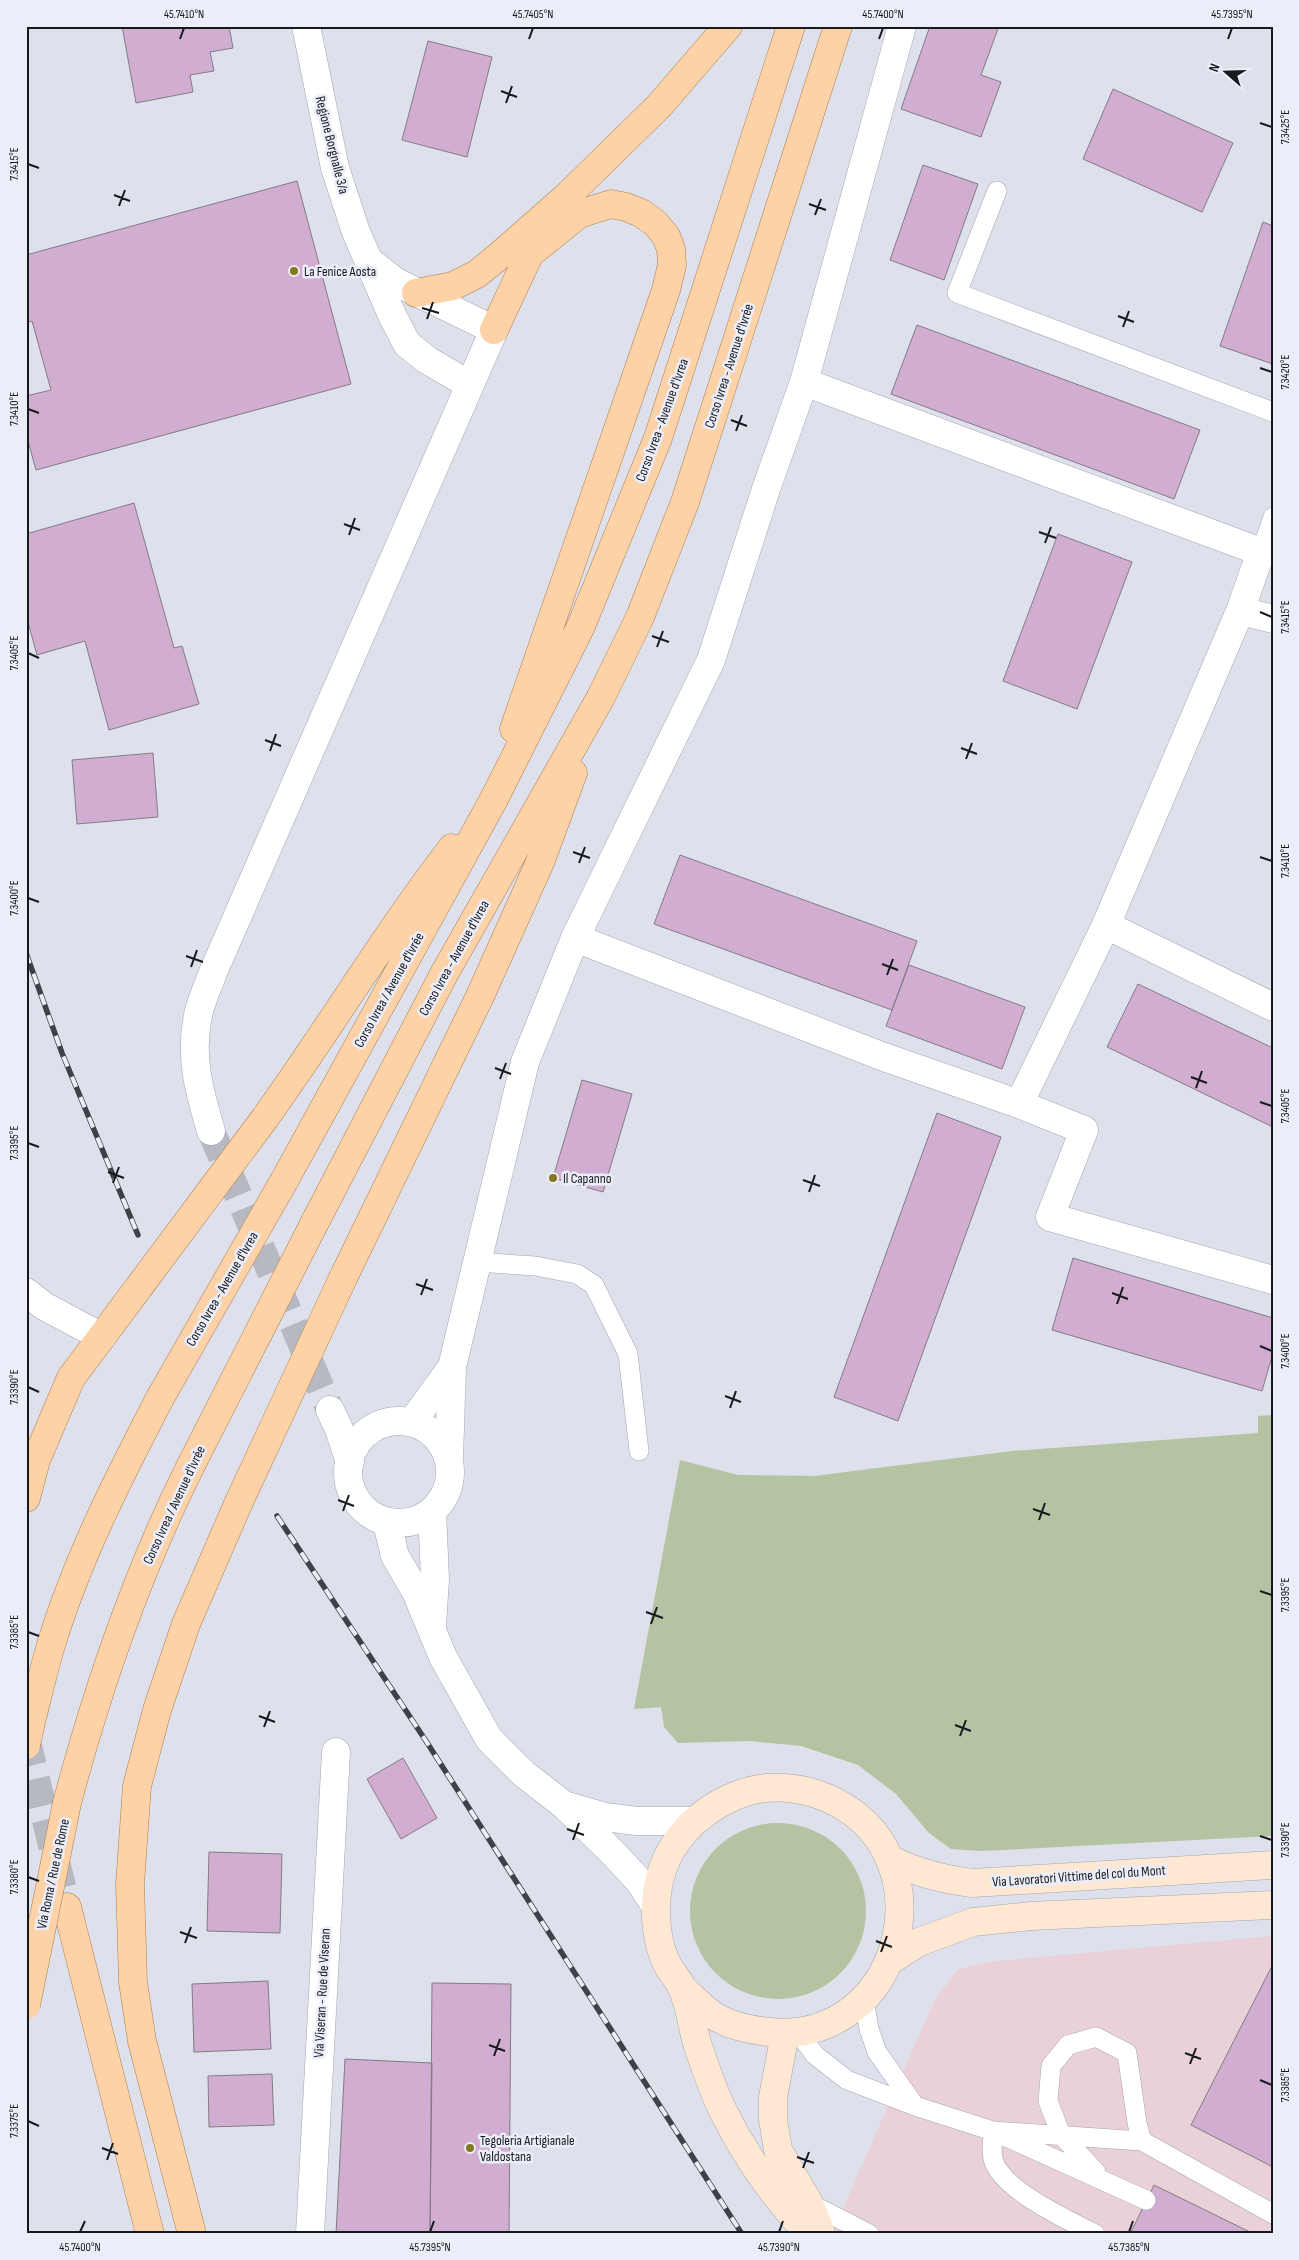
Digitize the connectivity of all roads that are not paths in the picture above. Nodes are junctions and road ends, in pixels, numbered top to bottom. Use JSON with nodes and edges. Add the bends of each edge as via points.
{"nodes":[{"id":1,"x":306,"y":26,"type":"edge"},
{"id":2,"x":728,"y":26,"type":"edge"},
{"id":3,"x":791,"y":26,"type":"edge"},
{"id":4,"x":838,"y":26,"type":"edge"},
{"id":5,"x":902,"y":26,"type":"edge"},
{"id":6,"x":997,"y":191,"type":"dead end"},
{"id":7,"x":565,"y":198,"type":"junction"},
{"id":8,"x":527,"y":256,"type":"junction"},
{"id":9,"x":369,"y":261,"type":"junction"},
{"id":10,"x":416,"y":292,"type":"junction"},
{"id":11,"x":494,"y":330,"type":"junction"},
{"id":12,"x":804,"y":382,"type":"junction"},
{"id":13,"x":470,"y":384,"type":"junction"},
{"id":14,"x":1273,"y":412,"type":"edge"},
{"id":15,"x":1273,"y":517,"type":"edge"},
{"id":16,"x":1261,"y":552,"type":"junction"},
{"id":17,"x":1240,"y":611,"type":"junction"},
{"id":18,"x":1273,"y":619,"type":"edge"},
{"id":19,"x":601,"y":697,"type":"junction"},
{"id":20,"x":494,"y":799,"type":"junction"},
{"id":21,"x":1106,"y":925,"type":"junction"},
{"id":22,"x":575,"y":938,"type":"junction"},
{"id":23,"x":1273,"y":1007,"type":"edge"},
{"id":24,"x":1019,"y":1104,"type":"junction"},
{"id":25,"x":211,"y":1131,"type":"tunnel mouth"},
{"id":26,"x":284,"y":1181,"type":"joint"},
{"id":27,"x":315,"y":1222,"type":"joint"},
{"id":28,"x":476,"y":1262,"type":"junction"},
{"id":29,"x":1273,"y":1280,"type":"edge"},
{"id":30,"x":26,"y":1292,"type":"edge"},
{"id":31,"x":102,"y":1337,"type":"junction"},
{"id":32,"x":452,"y":1367,"type":"junction"},
{"id":33,"x":412,"y":1422,"type":"junction"},
{"id":34,"x":373,"y":1428,"type":"junction"},
{"id":35,"x":639,"y":1451,"type":"dead end"},
{"id":36,"x":449,"y":1457,"type":"junction"},
{"id":37,"x":350,"y":1462,"type":"junction"},
{"id":38,"x":26,"y":1498,"type":"edge"},
{"id":39,"x":432,"y":1511,"type":"junction"},
{"id":40,"x":387,"y":1523,"type":"junction"},
{"id":41,"x":431,"y":1629,"type":"junction"},
{"id":42,"x":28,"y":1736,"type":"edge"},
{"id":43,"x":336,"y":1752,"type":"dead end"},
{"id":44,"x":68,"y":1803,"type":"joint"},
{"id":45,"x":564,"y":1805,"type":"junction"},
{"id":46,"x":694,"y":1821,"type":"junction"},
{"id":47,"x":890,"y":1859,"type":"junction"},
{"id":48,"x":1273,"y":1865,"type":"edge"},
{"id":49,"x":655,"y":1905,"type":"junction"},
{"id":50,"x":1273,"y":1905,"type":"edge"},
{"id":51,"x":67,"y":1907,"type":"tunnel mouth"},
{"id":52,"x":891,"y":1960,"type":"junction"},
{"id":53,"x":683,"y":1989,"type":"junction"},
{"id":54,"x":864,"y":1999,"type":"junction"},
{"id":55,"x":26,"y":2004,"type":"edge"},
{"id":56,"x":792,"y":2033,"type":"junction"},
{"id":57,"x":915,"y":2106,"type":"junction"},
{"id":58,"x":993,"y":2131,"type":"junction"},
{"id":59,"x":1061,"y":2136,"type":"junction"},
{"id":60,"x":1142,"y":2141,"type":"junction"},
{"id":61,"x":1102,"y":2178,"type":"junction"},
{"id":62,"x":1146,"y":2200,"type":"dead end"},
{"id":63,"x":809,"y":2203,"type":"junction"},
{"id":64,"x":1273,"y":2214,"type":"edge"},
{"id":65,"x":150,"y":2234,"type":"edge"},
{"id":66,"x":192,"y":2234,"type":"edge"},
{"id":67,"x":310,"y":2234,"type":"edge"},
{"id":68,"x":809,"y":2234,"type":"edge"},
{"id":69,"x":821,"y":2234,"type":"edge"},
{"id":70,"x":869,"y":2234,"type":"edge"},
{"id":71,"x":1095,"y":2234,"type":"edge"}],
"edges":[{"from":1,"to":9,"type":"street","name":"Regione Borgnalle 3/a","via":[[335,168]]},
{"from":2,"to":7,"type":"main road","via":[[659,106]]},
{"from":3,"to":20,"type":"main road","name":"Corso Ivrea - Avenue d'Ivrea","via":[[658,438],[581,626]]},
{"from":4,"to":19,"type":"main road","name":"Corso Ivrea - Avenue d'Ivrée","via":[[685,502],[640,617]]},
{"from":5,"to":12,"type":"street"},
{"from":6,"to":14,"type":"lane","via":[[957,293]]},
{"from":7,"to":8,"type":"main road"},
{"from":7,"to":10,"type":"main road","via":[[477,274],[454,286]]},
{"from":8,"to":11,"type":"main road"},
{"from":8,"to":20,"type":"main road","via":[[580,214],[611,204],[626,206],[654,223],[666,236],[672,265],[508,748]]},
{"from":9,"to":10,"type":"street","via":[[396,282]]},
{"from":9,"to":13,"type":"street","name":"Regione Borgnalle 3/a","via":[[407,344],[427,360]]},
{"from":10,"to":11,"type":"street"},
{"from":11,"to":13,"type":"street"},
{"from":12,"to":16,"type":"street"},
{"from":12,"to":22,"type":"street","via":[[711,660]]},
{"from":13,"to":25,"type":"street","via":[[214,970],[197,1020],[193,1055],[199,1092]]},
{"from":15,"to":16,"type":"lane"},
{"from":16,"to":17,"type":"street"},
{"from":17,"to":18,"type":"street"},
{"from":17,"to":21,"type":"street"},
{"from":19,"to":27,"type":"main road","name":"Corso Ivrea - Avenue d'Ivrea","via":[[444,974]]},
{"from":19,"to":66,"type":"main road","bridge":true,"via":[[541,860],[481,994],[238,1504],[186,1624],[157,1710],[138,1786],[130,1884],[133,1982],[142,2041]]},
{"from":20,"to":26,"type":"main road","name":"Corso Ivrea / Avenue d'Ivrée"},
{"from":20,"to":31,"type":"main road","bridge":true,"via":[[420,889],[315,1048]]},
{"from":21,"to":23,"type":"street"},
{"from":21,"to":24,"type":"street"},
{"from":22,"to":24,"type":"street","via":[[884,1058]]},
{"from":22,"to":28,"type":"street","via":[[525,1062]]},
{"from":24,"to":29,"type":"street","via":[[1084,1130],[1050,1217]]},
{"from":26,"to":42,"type":"main road","name":"Corso Ivrea - Avenue d'Ivrea","bridge":true,"via":[[124,1467],[87,1549],[51,1644]]},
{"from":27,"to":44,"type":"main road","name":"Corso Ivrea / Avenue d'Ivrée","bridge":true,"via":[[191,1465],[127,1608],[100,1684]]},
{"from":28,"to":32,"type":"street"},
{"from":28,"to":35,"type":"lane","via":[[535,1266],[577,1274],[594,1285],[628,1354]]},
{"from":30,"to":31,"type":"street","via":[[44,1306]]},
{"from":31,"to":38,"type":"main road","via":[[71,1378],[36,1460]]},
{"from":32,"to":33,"type":"street"},
{"from":32,"to":36,"type":"street"},
{"from":33,"to":34,"type":"street","via":[[387,1422]]},
{"from":33,"to":36,"type":"street","via":[[431,1432]]},
{"from":34,"to":37,"type":"street","via":[[359,1440]]},
{"from":34,"to":37,"type":"street","via":[[335,1420]]},
{"from":36,"to":39,"type":"street","via":[[448,1490]]},
{"from":37,"to":40,"type":"street","via":[[351,1490],[360,1506],[371,1517]]},
{"from":39,"to":40,"type":"street","via":[[409,1523]]},
{"from":39,"to":41,"type":"street","via":[[436,1579]]},
{"from":40,"to":41,"type":"street","via":[[395,1556],[416,1592]]},
{"from":41,"to":45,"type":"street","via":[[489,1739],[524,1774]]},
{"from":43,"to":67,"type":"street","name":"Via Viseran - Rue de Viseran"},
{"from":44,"to":55,"type":"main road","name":"Via Roma / Rue de Rome","bridge":true},
{"from":45,"to":46,"type":"street","via":[[605,1817]]},
{"from":45,"to":49,"type":"street","via":[[639,1881]]},
{"from":46,"to":47,"type":"street","via":[[730,1798],[763,1788],[789,1788],[814,1793],[838,1803],[877,1837]]},
{"from":46,"to":49,"type":"street","via":[[678,1838],[666,1859]]},
{"from":47,"to":48,"type":"street","name":"Via Lavoratori Vittime del col du Mont","via":[[911,1870],[972,1883]]},
{"from":47,"to":52,"type":"street","via":[[901,1909]]},
{"from":49,"to":53,"type":"street","via":[[658,1935],[667,1964]]},
{"from":50,"to":52,"type":"street","via":[[1031,1916],[973,1922],[919,1942]]},
{"from":51,"to":65,"type":"main road"},
{"from":52,"to":54,"type":"street"},
{"from":53,"to":56,"type":"street","via":[[712,2015],[747,2030]]},
{"from":53,"to":68,"type":"street","via":[[698,2047],[723,2112],[755,2166]]},
{"from":54,"to":56,"type":"street","via":[[830,2022]]},
{"from":54,"to":57,"type":"lane","via":[[876,2052]]},
{"from":56,"to":57,"type":"lane","via":[[847,2080]]},
{"from":56,"to":63,"type":"street","via":[[773,2097],[773,2119],[778,2150]]},
{"from":57,"to":58,"type":"lane"},
{"from":58,"to":59,"type":"lane"},
{"from":58,"to":61,"type":"lane"},
{"from":58,"to":71,"type":"lane","via":[[993,2158],[1000,2173],[1048,2209]]},
{"from":59,"to":60,"type":"lane"},
{"from":59,"to":60,"type":"lane","via":[[1048,2101],[1051,2066],[1068,2045],[1096,2037],[1127,2053]]},
{"from":59,"to":61,"type":"lane"},
{"from":60,"to":64,"type":"lane"},
{"from":61,"to":62,"type":"lane"},
{"from":63,"to":69,"type":"street"},
{"from":63,"to":70,"type":"lane"}]}
